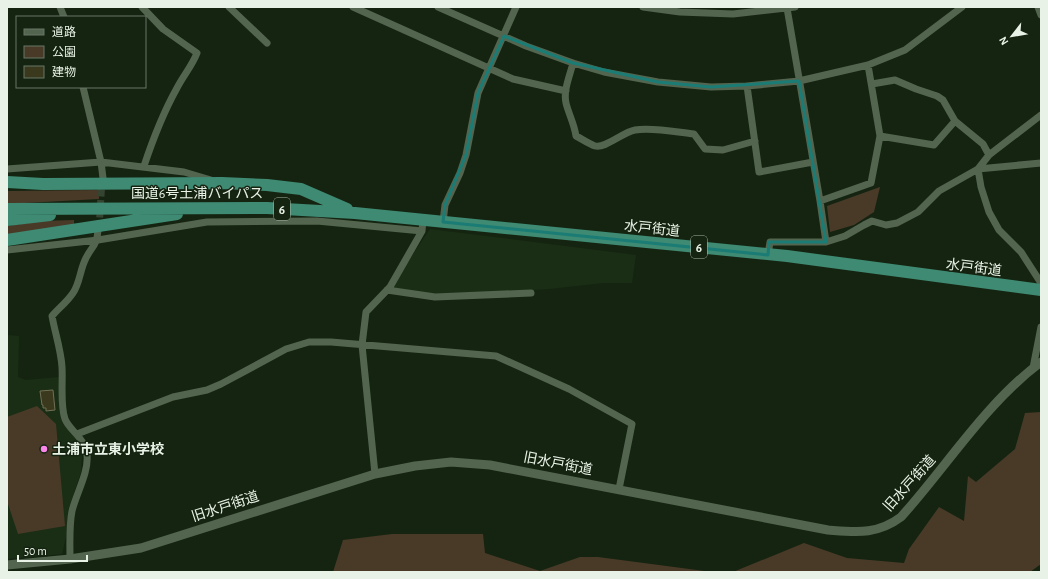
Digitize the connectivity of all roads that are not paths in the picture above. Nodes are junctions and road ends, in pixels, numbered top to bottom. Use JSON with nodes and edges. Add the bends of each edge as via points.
{"nodes":[{"id":1,"x":142,"y":7,"type":"edge"},
{"id":2,"x":229,"y":7,"type":"edge"},
{"id":3,"x":353,"y":7,"type":"edge"},
{"id":4,"x":438,"y":7,"type":"edge"},
{"id":5,"x":516,"y":7,"type":"edge"},
{"id":6,"x":643,"y":7,"type":"edge"},
{"id":7,"x":962,"y":7,"type":"edge"},
{"id":8,"x":1038,"y":7,"type":"edge"},
{"id":9,"x":791,"y":8,"type":"edge"},
{"id":10,"x":1041,"y":15,"type":"edge"},
{"id":11,"x":504,"y":36,"type":"junction"},
{"id":12,"x":267,"y":43,"type":"dead end"},
{"id":13,"x":573,"y":63,"type":"junction"},
{"id":14,"x":868,"y":65,"type":"junction"},
{"id":15,"x":489,"y":68,"type":"junction"},
{"id":16,"x":799,"y":81,"type":"junction"},
{"id":17,"x":872,"y":84,"type":"junction"},
{"id":18,"x":747,"y":86,"type":"junction"},
{"id":19,"x":83,"y":88,"type":"edge"},
{"id":20,"x":566,"y":91,"type":"junction"},
{"id":21,"x":1041,"y":115,"type":"edge"},
{"id":22,"x":955,"y":121,"type":"junction"},
{"id":23,"x":880,"y":136,"type":"junction"},
{"id":24,"x":755,"y":141,"type":"junction"},
{"id":25,"x":989,"y":154,"type":"junction"},
{"id":26,"x":101,"y":162,"type":"junction"},
{"id":27,"x":813,"y":162,"type":"junction"},
{"id":28,"x":1041,"y":164,"type":"edge"},
{"id":29,"x":144,"y":166,"type":"junction"},
{"id":30,"x":7,"y":169,"type":"edge"},
{"id":31,"x":978,"y":169,"type":"junction"},
{"id":32,"x":103,"y":178,"type":"tunnel mouth"},
{"id":33,"x":7,"y":182,"type":"edge"},
{"id":34,"x":222,"y":183,"type":"junction"},
{"id":35,"x":820,"y":201,"type":"junction"},
{"id":36,"x":111,"y":208,"type":"junction"},
{"id":37,"x":209,"y":208,"type":"junction"},
{"id":38,"x":7,"y":209,"type":"edge"},
{"id":39,"x":355,"y":213,"type":"junction"},
{"id":40,"x":7,"y":220,"type":"edge"},
{"id":41,"x":443,"y":222,"type":"junction"},
{"id":42,"x":422,"y":225,"type":"junction"},
{"id":43,"x":98,"y":230,"type":"tunnel mouth"},
{"id":44,"x":7,"y":240,"type":"edge"},
{"id":45,"x":98,"y":240,"type":"junction"},
{"id":46,"x":826,"y":242,"type":"junction"},
{"id":47,"x":7,"y":250,"type":"edge"},
{"id":48,"x":768,"y":254,"type":"junction"},
{"id":49,"x":1041,"y":283,"type":"edge"},
{"id":50,"x":387,"y":290,"type":"junction"},
{"id":51,"x":1041,"y":290,"type":"edge"},
{"id":52,"x":531,"y":293,"type":"dead end"},
{"id":53,"x":1041,"y":327,"type":"edge"},
{"id":54,"x":362,"y":345,"type":"junction"},
{"id":55,"x":1041,"y":362,"type":"edge"},
{"id":56,"x":1033,"y":368,"type":"junction"},
{"id":57,"x":77,"y":434,"type":"junction"},
{"id":58,"x":375,"y":474,"type":"junction"},
{"id":59,"x":619,"y":489,"type":"junction"},
{"id":60,"x":70,"y":559,"type":"junction"},
{"id":61,"x":7,"y":564,"type":"edge"}],
"edges":[{"from":1,"to":29,"type":"street","via":[[163,29],[197,53],[152,141]]},
{"from":2,"to":12,"type":"street"},
{"from":3,"to":15,"type":"street"},
{"from":4,"to":11,"type":"street"},
{"from":5,"to":11,"type":"street"},
{"from":6,"to":9,"type":"street","via":[[680,12],[733,14]]},
{"from":7,"to":14,"type":"street","via":[[905,50]]},
{"from":8,"to":10,"type":"street"},
{"from":9,"to":16,"type":"street"},
{"from":11,"to":13,"type":"street"},
{"from":11,"to":15,"type":"street"},
{"from":13,"to":18,"type":"street","via":[[604,72],[658,82],[711,87]]},
{"from":13,"to":20,"type":"street"},
{"from":14,"to":16,"type":"street"},
{"from":14,"to":17,"type":"street"},
{"from":15,"to":20,"type":"street","via":[[513,79]]},
{"from":15,"to":41,"type":"street","via":[[478,93],[464,161],[445,205]]},
{"from":16,"to":18,"type":"street"},
{"from":16,"to":27,"type":"street"},
{"from":17,"to":22,"type":"street","via":[[895,80],[937,96]]},
{"from":17,"to":23,"type":"street"},
{"from":18,"to":24,"type":"street"},
{"from":19,"to":26,"type":"street"},
{"from":20,"to":24,"type":"street","via":[[565,102],[576,136],[596,146],[603,146],[624,133],[646,129],[694,134],[705,149],[723,150]]},
{"from":21,"to":25,"type":"street"},
{"from":22,"to":23,"type":"street","via":[[934,144]]},
{"from":22,"to":25,"type":"street","via":[[983,144]]},
{"from":23,"to":35,"type":"street","via":[[871,183]]},
{"from":24,"to":27,"type":"street","via":[[759,172]]},
{"from":25,"to":31,"type":"street"},
{"from":26,"to":29,"type":"street"},
{"from":26,"to":30,"type":"street"},
{"from":26,"to":32,"type":"street"},
{"from":27,"to":35,"type":"street"},
{"from":28,"to":31,"type":"street"},
{"from":29,"to":34,"type":"street","via":[[184,172]]},
{"from":31,"to":46,"type":"street","via":[[939,190],[918,212],[897,223],[886,225],[872,221],[845,236]]},
{"from":31,"to":49,"type":"street","via":[[989,212],[999,230],[1021,252]]},
{"from":33,"to":34,"type":"highway","via":[[89,185]]},
{"from":34,"to":39,"type":"highway","via":[[301,188]]},
{"from":35,"to":46,"type":"street"},
{"from":36,"to":37,"type":"highway","name":"国道6号土浦バイパス","number":"6"},
{"from":36,"to":38,"type":"highway","name":"国道6号土浦バイパス","number":"6"},
{"from":36,"to":40,"type":"highway","name":"国道6号土浦バイパス","number":"6"},
{"from":37,"to":39,"type":"highway","name":"国道6号土浦バイパス","number":"6","via":[[274,208]]},
{"from":37,"to":44,"type":"highway"},
{"from":39,"to":42,"type":"highway","name":"水戸街道","number":"6"},
{"from":41,"to":42,"type":"highway","name":"水戸街道","number":"6"},
{"from":41,"to":48,"type":"highway","name":"水戸街道","number":"6"},
{"from":42,"to":45,"type":"street","via":[[207,222]]},
{"from":42,"to":50,"type":"street"},
{"from":43,"to":45,"type":"street"},
{"from":45,"to":47,"type":"street"},
{"from":45,"to":57,"type":"street","via":[[86,257],[74,291],[52,316],[62,367],[65,420]]},
{"from":46,"to":48,"type":"street","via":[[770,242]]},
{"from":48,"to":51,"type":"highway","name":"水戸街道","number":"6"},
{"from":50,"to":52,"type":"street","via":[[435,297]]},
{"from":50,"to":54,"type":"street","via":[[366,312]]},
{"from":53,"to":56,"type":"street"},
{"from":54,"to":57,"type":"street","via":[[309,342],[286,349],[222,384],[173,397]]},
{"from":54,"to":58,"type":"street"},
{"from":54,"to":59,"type":"street","via":[[496,356],[569,389],[632,424]]},
{"from":55,"to":56,"type":"street","name":"旧水戸街道"},
{"from":56,"to":59,"type":"street","name":"旧水戸街道","via":[[1018,380],[979,422],[901,517],[876,530],[828,530]]},
{"from":57,"to":60,"type":"street","via":[[87,454],[72,512]]},
{"from":58,"to":59,"type":"street","name":"旧水戸街道","via":[[451,462],[490,465]]},
{"from":58,"to":60,"type":"street","name":"旧水戸街道","via":[[140,548]]},
{"from":60,"to":61,"type":"street","name":"旧水戸街道"}]}
